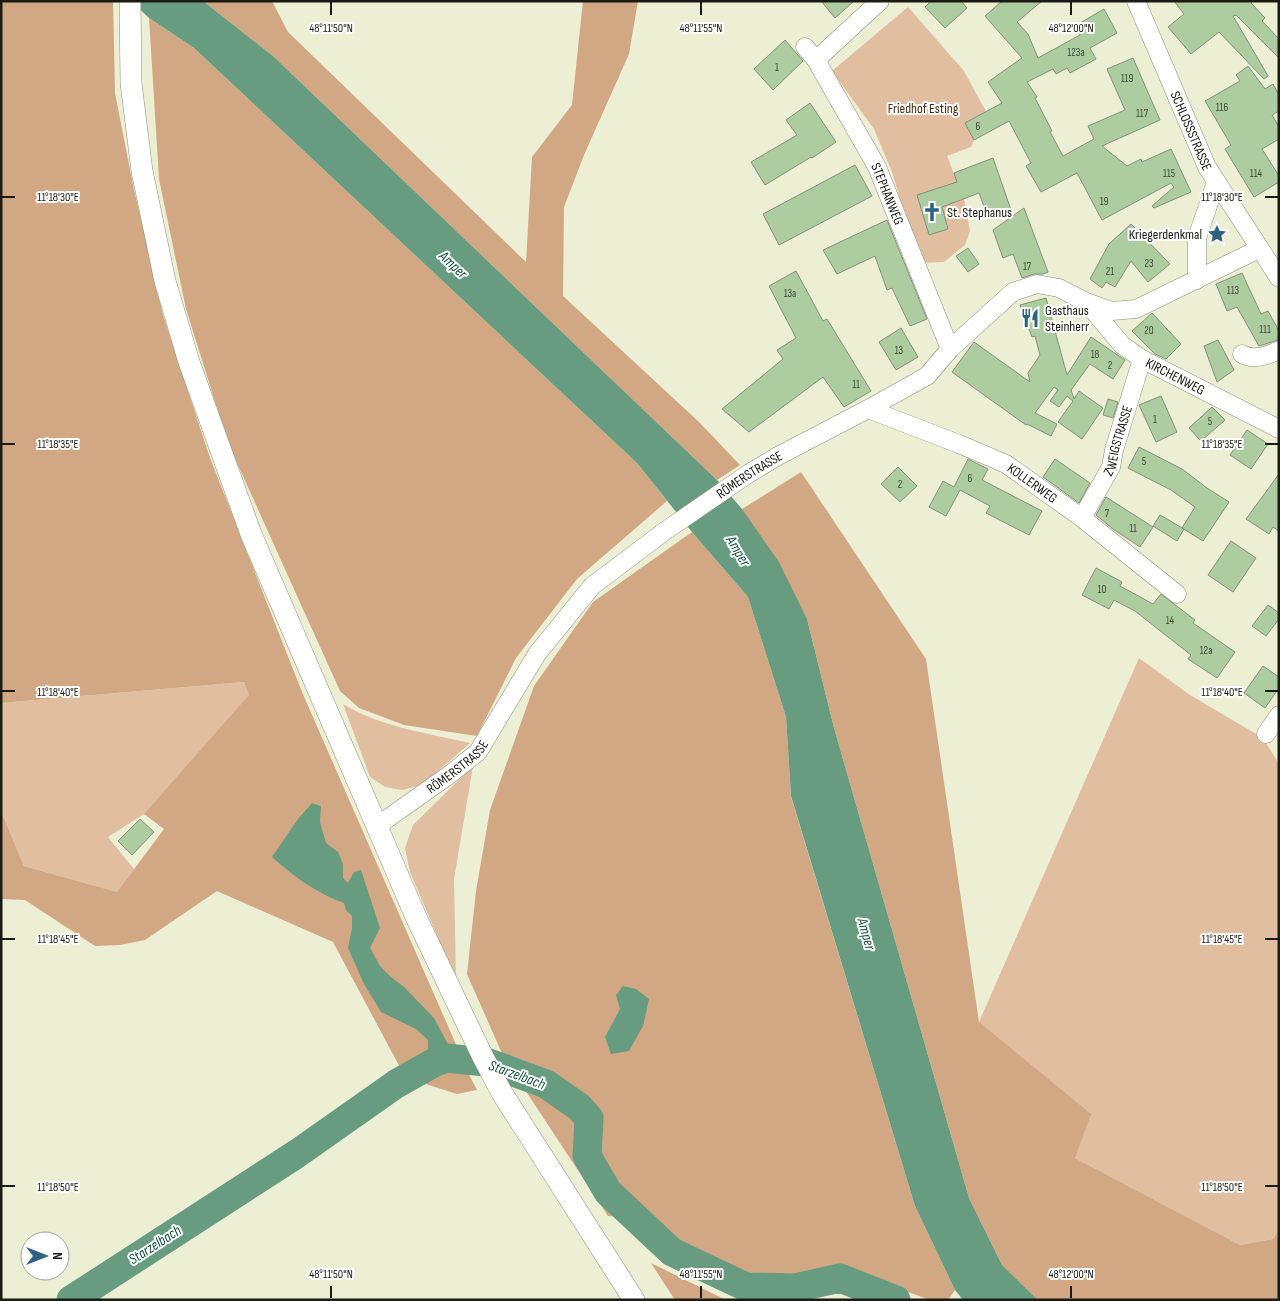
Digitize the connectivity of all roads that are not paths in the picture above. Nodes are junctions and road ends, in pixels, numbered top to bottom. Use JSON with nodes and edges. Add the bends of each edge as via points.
{"nodes":[{"id":1,"x":130,"y":1,"type":"edge"},
{"id":2,"x":880,"y":1,"type":"edge"},
{"id":3,"x":1136,"y":1,"type":"edge"},
{"id":4,"x":1216,"y":182,"type":"junction"},
{"id":5,"x":1259,"y":249,"type":"junction"},
{"id":6,"x":1278,"y":274,"type":"edge"},
{"id":7,"x":1197,"y":280,"type":"junction"},
{"id":8,"x":1086,"y":302,"type":"junction"},
{"id":9,"x":950,"y":349,"type":"junction"},
{"id":10,"x":1279,"y":350,"type":"edge"},
{"id":11,"x":1242,"y":354,"type":"dead end"},
{"id":12,"x":1142,"y":358,"type":"junction"},
{"id":13,"x":868,"y":409,"type":"junction"},
{"id":14,"x":1279,"y":429,"type":"edge"},
{"id":15,"x":1082,"y":518,"type":"junction"},
{"id":16,"x":1177,"y":594,"type":"dead end"},
{"id":17,"x":1279,"y":715,"type":"edge"},
{"id":18,"x":1266,"y":734,"type":"dead end"},
{"id":19,"x":377,"y":826,"type":"junction"},
{"id":20,"x":634,"y":1300,"type":"edge"}],
"edges":[{"from":1,"to":19,"type":"main road","via":[[131,83],[142,171],[165,280],[189,362],[251,534]]},
{"from":2,"to":9,"type":"street","name":"STEPHANWEG","via":[[810,54],[877,167]]},
{"from":3,"to":4,"type":"street","name":"SCHLOSSSTRASSE"},
{"from":4,"to":5,"type":"street","name":"SCHLOSSSTRASSE"},
{"from":4,"to":7,"type":"street","via":[[1197,238]]},
{"from":5,"to":6,"type":"street","name":"SCHLOSSSTRASSE"},
{"from":5,"to":7,"type":"street","name":"RÖMERSTRASSE"},
{"from":7,"to":8,"type":"street","name":"RÖMERSTRASSE","via":[[1136,309],[1112,311]]},
{"from":8,"to":9,"type":"street","name":"RÖMERSTRASSE","via":[[1060,288],[1037,284],[1013,292]]},
{"from":8,"to":12,"type":"street","name":"KIRCHENWEG","via":[[1122,345]]},
{"from":9,"to":13,"type":"street","name":"RÖMERSTRASSE","via":[[926,376]]},
{"from":10,"to":11,"type":"street","via":[[1268,356],[1248,358]]},
{"from":12,"to":14,"type":"street","name":"KIRCHENWEG"},
{"from":12,"to":15,"type":"street","name":"ZWEIGSTRASSE","via":[[1111,467]]},
{"from":13,"to":15,"type":"street","name":"KOLLERWEG","via":[[1006,464]]},
{"from":13,"to":19,"type":"street","name":"RÖMERSTRASSE","via":[[748,474],[592,586],[537,654],[478,752]]},
{"from":15,"to":16,"type":"street","name":"KOLLERWEG"},
{"from":17,"to":18,"type":"street"},
{"from":19,"to":20,"type":"main road","via":[[416,917],[494,1079]]}]}
